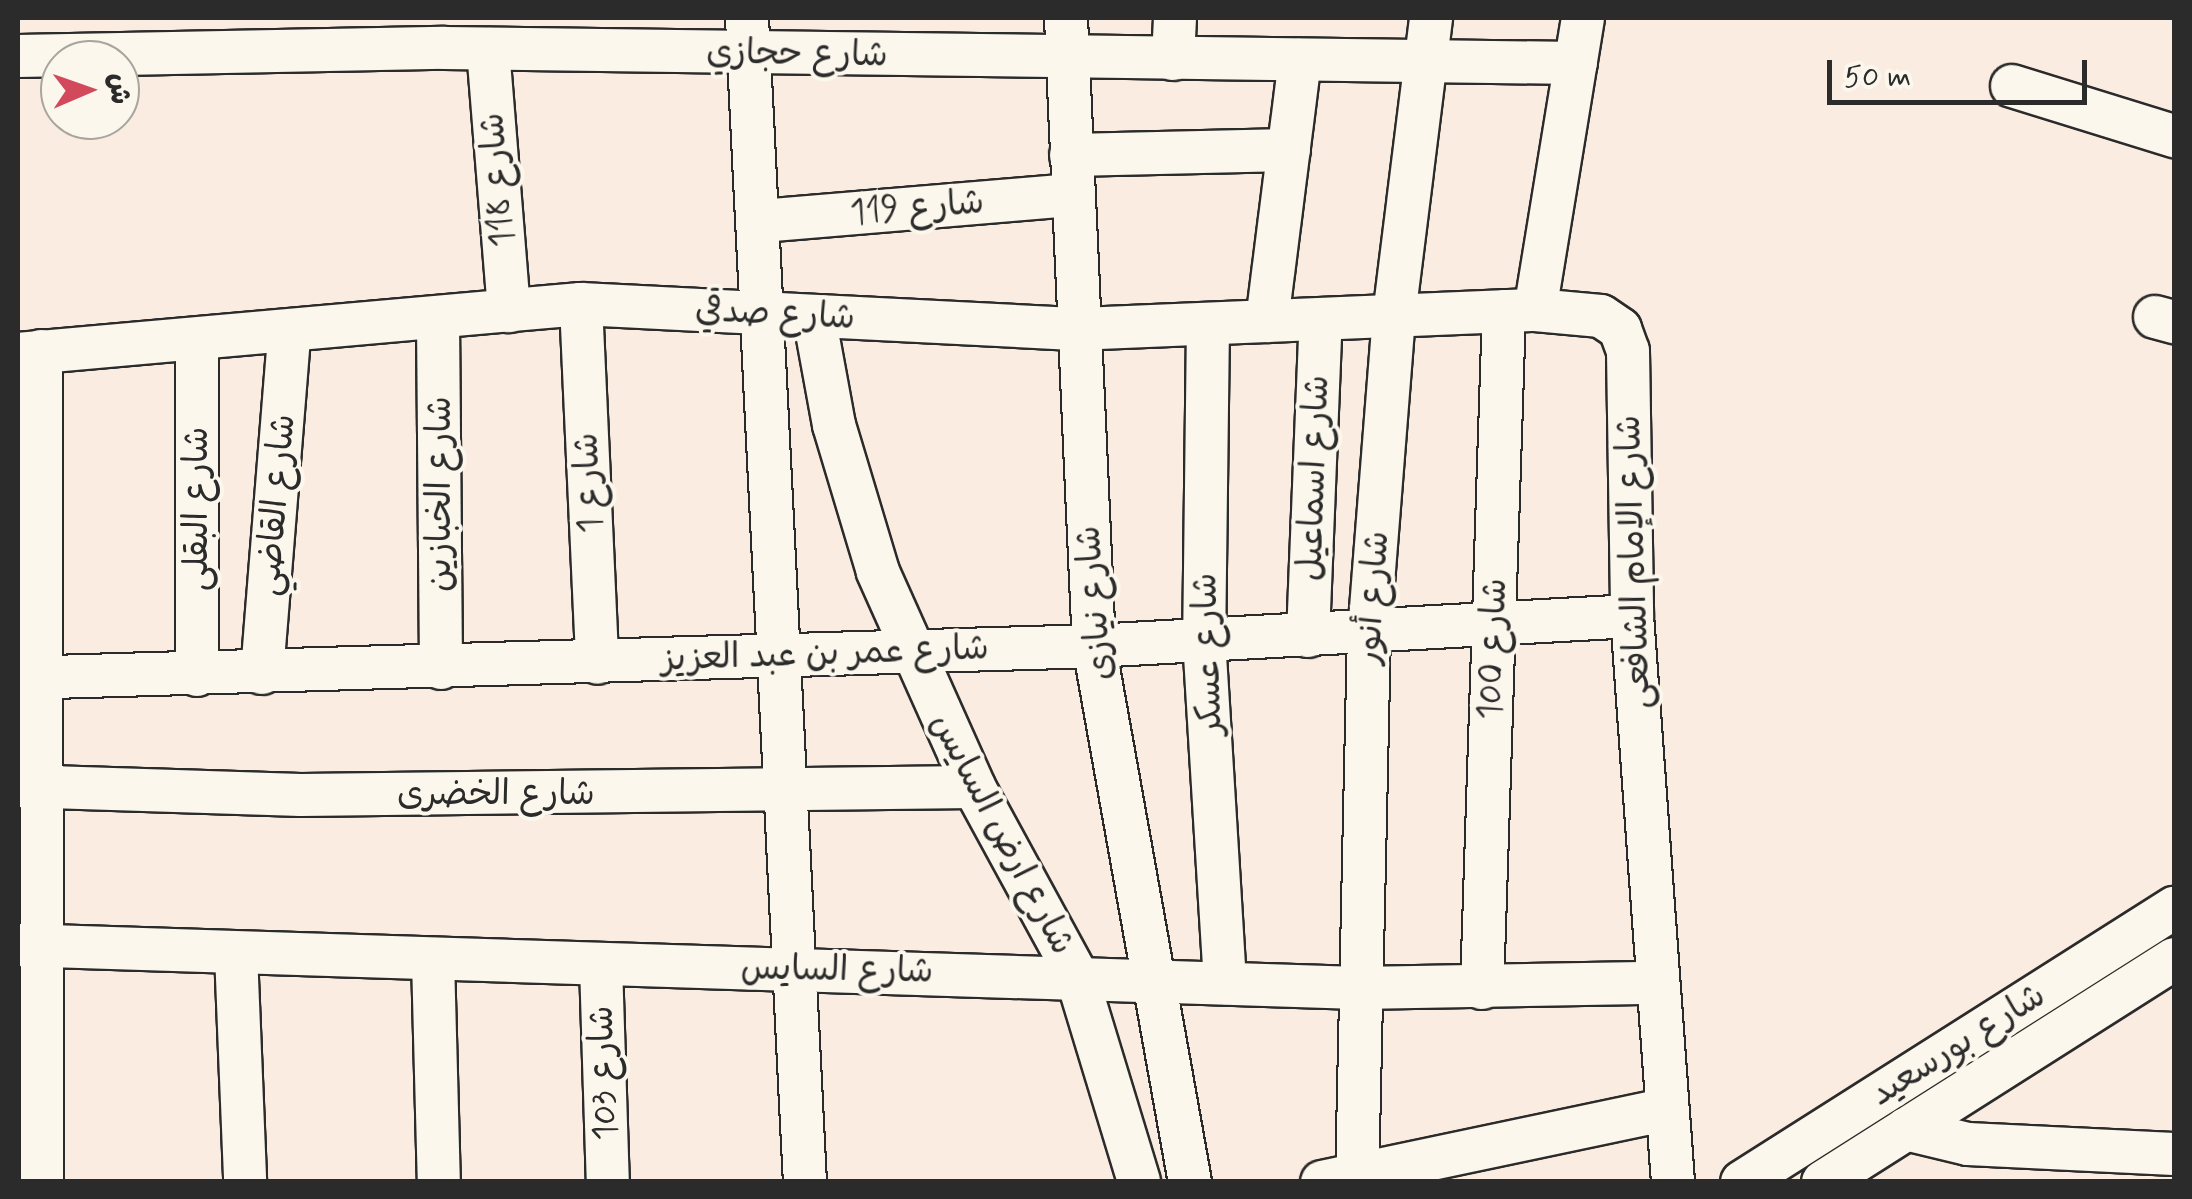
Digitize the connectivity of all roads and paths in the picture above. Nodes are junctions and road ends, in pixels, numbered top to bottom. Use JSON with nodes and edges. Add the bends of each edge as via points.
{"nodes":[{"id":1,"x":47,"y":18,"type":"edge"},
{"id":2,"x":1431,"y":18,"type":"edge"},
{"id":3,"x":1582,"y":18,"type":"edge"},
{"id":4,"x":442,"y":33,"type":"edge"},
{"id":5,"x":639,"y":34,"type":"edge"},
{"id":6,"x":748,"y":36,"type":"edge"},
{"id":7,"x":939,"y":37,"type":"edge"},
{"id":8,"x":1067,"y":38,"type":"edge"},
{"id":9,"x":1174,"y":38,"type":"edge"},
{"id":10,"x":488,"y":49,"type":"junction"},
{"id":11,"x":19,"y":56,"type":"edge"},
{"id":12,"x":1300,"y":60,"type":"junction"},
{"id":13,"x":1427,"y":62,"type":"junction"},
{"id":14,"x":1576,"y":63,"type":"junction"},
{"id":15,"x":2012,"y":86,"type":"dead end"},
{"id":16,"x":2174,"y":136,"type":"edge"},
{"id":17,"x":1289,"y":150,"type":"junction"},
{"id":18,"x":1072,"y":175,"type":"junction"},
{"id":19,"x":760,"y":221,"type":"junction"},
{"id":20,"x":581,"y":304,"type":"junction"},
{"id":21,"x":1520,"y":311,"type":"junction"},
{"id":22,"x":509,"y":312,"type":"junction"},
{"id":23,"x":767,"y":314,"type":"junction"},
{"id":24,"x":814,"y":316,"type":"junction"},
{"id":25,"x":1394,"y":316,"type":"junction"},
{"id":26,"x":1321,"y":319,"type":"junction"},
{"id":27,"x":438,"y":321,"type":"junction"},
{"id":28,"x":1267,"y":322,"type":"junction"},
{"id":29,"x":1208,"y":324,"type":"junction"},
{"id":30,"x":1078,"y":329,"type":"junction"},
{"id":31,"x":289,"y":336,"type":"junction"},
{"id":32,"x":197,"y":342,"type":"junction"},
{"id":33,"x":30,"y":353,"type":"edge"},
{"id":34,"x":29,"y":501,"type":"edge"},
{"id":35,"x":1632,"y":616,"type":"junction"},
{"id":36,"x":1494,"y":626,"type":"junction"},
{"id":37,"x":1369,"y":634,"type":"junction"},
{"id":38,"x":1308,"y":636,"type":"junction"},
{"id":39,"x":1204,"y":639,"type":"junction"},
{"id":40,"x":1094,"y":646,"type":"junction"},
{"id":41,"x":908,"y":650,"type":"junction"},
{"id":42,"x":781,"y":651,"type":"junction"},
{"id":43,"x":597,"y":663,"type":"junction"},
{"id":44,"x":441,"y":668,"type":"junction"},
{"id":45,"x":262,"y":674,"type":"junction"},
{"id":46,"x":198,"y":675,"type":"junction"},
{"id":47,"x":28,"y":678,"type":"edge"},
{"id":48,"x":974,"y":786,"type":"junction"},
{"id":49,"x":27,"y":787,"type":"edge"},
{"id":50,"x":788,"y":792,"type":"junction"},
{"id":51,"x":2174,"y":908,"type":"edge"},
{"id":52,"x":28,"y":946,"type":"edge"},
{"id":53,"x":236,"y":953,"type":"junction"},
{"id":54,"x":433,"y":959,"type":"junction"},
{"id":55,"x":2174,"y":959,"type":"edge"},
{"id":56,"x":601,"y":964,"type":"junction"},
{"id":57,"x":799,"y":969,"type":"junction"},
{"id":58,"x":1076,"y":974,"type":"junction"},
{"id":59,"x":1153,"y":980,"type":"junction"},
{"id":60,"x":1224,"y":983,"type":"junction"},
{"id":61,"x":1656,"y":983,"type":"junction"},
{"id":62,"x":1358,"y":988,"type":"junction"},
{"id":63,"x":1482,"y":988,"type":"junction"},
{"id":64,"x":1667,"y":1109,"type":"junction"},
{"id":65,"x":1906,"y":1129,"type":"junction"},
{"id":66,"x":2174,"y":1154,"type":"edge"},
{"id":67,"x":1345,"y":1179,"type":"edge"},
{"id":68,"x":42,"y":1182,"type":"edge"},
{"id":69,"x":244,"y":1182,"type":"edge"},
{"id":70,"x":439,"y":1182,"type":"edge"},
{"id":71,"x":608,"y":1182,"type":"edge"},
{"id":72,"x":805,"y":1182,"type":"edge"},
{"id":73,"x":1139,"y":1182,"type":"edge"},
{"id":74,"x":1190,"y":1182,"type":"edge"},
{"id":75,"x":1673,"y":1182,"type":"edge"},
{"id":76,"x":1742,"y":1182,"type":"edge"},
{"id":77,"x":1823,"y":1182,"type":"edge"}],
"edges":[{"from":1,"to":11,"type":"street"},
{"from":2,"to":13,"type":"street","name":"شارع أنور"},
{"from":3,"to":14,"type":"street"},
{"from":4,"to":10,"type":"street","name":"شارع حجازي"},
{"from":4,"to":11,"type":"street","name":"شارع حجازي"},
{"from":5,"to":6,"type":"street","name":"شارع حجازي"},
{"from":5,"to":10,"type":"street","name":"شارع حجازي"},
{"from":6,"to":7,"type":"street","name":"شارع حجازي"},
{"from":6,"to":19,"type":"street"},
{"from":7,"to":8,"type":"street","name":"شارع حجازي"},
{"from":8,"to":9,"type":"street","name":"شارع حجازي"},
{"from":8,"to":18,"type":"street","name":"شارع نيازى"},
{"from":9,"to":12,"type":"street","name":"شارع حجازي"},
{"from":10,"to":22,"type":"street","name":"شارع 118"},
{"from":12,"to":13,"type":"street","name":"شارع حجازي"},
{"from":12,"to":17,"type":"street"},
{"from":13,"to":14,"type":"street","name":"شارع حجازي"},
{"from":13,"to":25,"type":"street","name":"شارع أنور"},
{"from":14,"to":21,"type":"street"},
{"from":15,"to":16,"type":"street"},
{"from":17,"to":18,"type":"street","name":"شارع 119"},
{"from":17,"to":28,"type":"street"},
{"from":18,"to":19,"type":"street","name":"شارع 119"},
{"from":18,"to":30,"type":"street","name":"شارع نيازى"},
{"from":19,"to":23,"type":"street"},
{"from":20,"to":22,"type":"street","name":"شارع صدقي"},
{"from":20,"to":23,"type":"street","name":"شارع صدقي"},
{"from":20,"to":43,"type":"street","name":"شارع 1"},
{"from":21,"to":25,"type":"street","name":"شارع صدقي"},
{"from":21,"to":35,"type":"street","name":"شارع الإمام الشافعى","via":[[1601,316],[1626,340]]},
{"from":21,"to":36,"type":"street","name":"شارع 100"},
{"from":22,"to":27,"type":"street","name":"شارع صدقي"},
{"from":23,"to":24,"type":"street","name":"شارع صدقي"},
{"from":23,"to":42,"type":"street"},
{"from":24,"to":30,"type":"street","name":"شارع صدقي"},
{"from":24,"to":41,"type":"street","name":"شارع ارض السايس","via":[[834,425]]},
{"from":25,"to":26,"type":"street","name":"شارع صدقي"},
{"from":25,"to":37,"type":"street","name":"شارع أنور"},
{"from":26,"to":28,"type":"street","name":"شارع صدقي"},
{"from":26,"to":38,"type":"street","name":"شارع اسماعيل"},
{"from":27,"to":31,"type":"street","name":"شارع صدقي"},
{"from":27,"to":44,"type":"street","name":"شارع الخبازين"},
{"from":28,"to":29,"type":"street","name":"شارع صدقي"},
{"from":29,"to":30,"type":"street","name":"شارع صدقي"},
{"from":29,"to":39,"type":"street","name":"شارع عسكر"},
{"from":30,"to":40,"type":"street","name":"شارع نيازى"},
{"from":31,"to":32,"type":"street","name":"شارع صدقي"},
{"from":31,"to":45,"type":"street","name":"شارع القاضي"},
{"from":32,"to":33,"type":"street","name":"شارع صدقي"},
{"from":32,"to":46,"type":"street","name":"شارع البقلى"},
{"from":33,"to":34,"type":"street"},
{"from":34,"to":47,"type":"street"},
{"from":35,"to":36,"type":"street","name":"شارع عمر بن عبد العزيز"},
{"from":35,"to":61,"type":"street","name":"شارع الإمام الشافعى"},
{"from":36,"to":37,"type":"street","name":"شارع عمر بن عبد العزيز"},
{"from":36,"to":63,"type":"street","name":"شارع 100"},
{"from":37,"to":38,"type":"street","name":"شارع عمر بن عبد العزيز"},
{"from":37,"to":62,"type":"street","name":"شارع أنور"},
{"from":38,"to":39,"type":"street","name":"شارع عمر بن عبد العزيز"},
{"from":39,"to":40,"type":"street","name":"شارع عمر بن عبد العزيز"},
{"from":39,"to":60,"type":"street","name":"شارع عسكر"},
{"from":40,"to":41,"type":"street","name":"شارع عمر بن عبد العزيز"},
{"from":40,"to":59,"type":"street","name":"شارع نيازى"},
{"from":41,"to":42,"type":"street","name":"شارع عمر بن عبد العزيز"},
{"from":41,"to":48,"type":"street","name":"شارع ارض السايس"},
{"from":42,"to":43,"type":"street","name":"شارع عمر بن عبد العزيز"},
{"from":42,"to":50,"type":"street"},
{"from":43,"to":44,"type":"street","name":"شارع عمر بن عبد العزيز"},
{"from":44,"to":45,"type":"street","name":"شارع عمر بن عبد العزيز"},
{"from":45,"to":46,"type":"street","name":"شارع عمر بن عبد العزيز"},
{"from":46,"to":47,"type":"street","name":"شارع عمر بن عبد العزيز"},
{"from":47,"to":49,"type":"street"},
{"from":48,"to":50,"type":"street","name":"شارع الخضرى"},
{"from":48,"to":58,"type":"street","name":"شارع ارض السايس"},
{"from":49,"to":50,"type":"street","name":"شارع الخضرى"},
{"from":49,"to":52,"type":"street"},
{"from":50,"to":57,"type":"street"},
{"from":51,"to":76,"type":"street","name":"شارع بورسعيد"},
{"from":52,"to":53,"type":"street","name":"شارع السايس"},
{"from":52,"to":68,"type":"street"},
{"from":53,"to":54,"type":"street","name":"شارع السايس"},
{"from":53,"to":69,"type":"street"},
{"from":54,"to":56,"type":"street","name":"شارع السايس"},
{"from":54,"to":70,"type":"street"},
{"from":55,"to":65,"type":"street","name":"شارع بورسعيد"},
{"from":56,"to":57,"type":"street","name":"شارع السايس"},
{"from":56,"to":71,"type":"street","name":"شارع 103"},
{"from":57,"to":58,"type":"street","name":"شارع السايس"},
{"from":57,"to":72,"type":"street"},
{"from":58,"to":59,"type":"street","name":"شارع السايس"},
{"from":58,"to":73,"type":"street","name":"شارع ارض السايس"},
{"from":59,"to":60,"type":"street","name":"شارع السايس"},
{"from":59,"to":74,"type":"street","name":"شارع نيازى"},
{"from":60,"to":62,"type":"street","name":"شارع السايس"},
{"from":61,"to":63,"type":"street","name":"شارع السايس"},
{"from":61,"to":64,"type":"street","name":"شارع الإمام الشافعى"},
{"from":62,"to":63,"type":"street","name":"شارع السايس"},
{"from":62,"to":67,"type":"street","name":"شارع أنور"},
{"from":64,"to":67,"type":"street"},
{"from":64,"to":75,"type":"street","name":"شارع الإمام الشافعى"},
{"from":65,"to":66,"type":"street","via":[[1983,1145]]},
{"from":65,"to":77,"type":"street","name":"شارع بورسعيد"}]}
